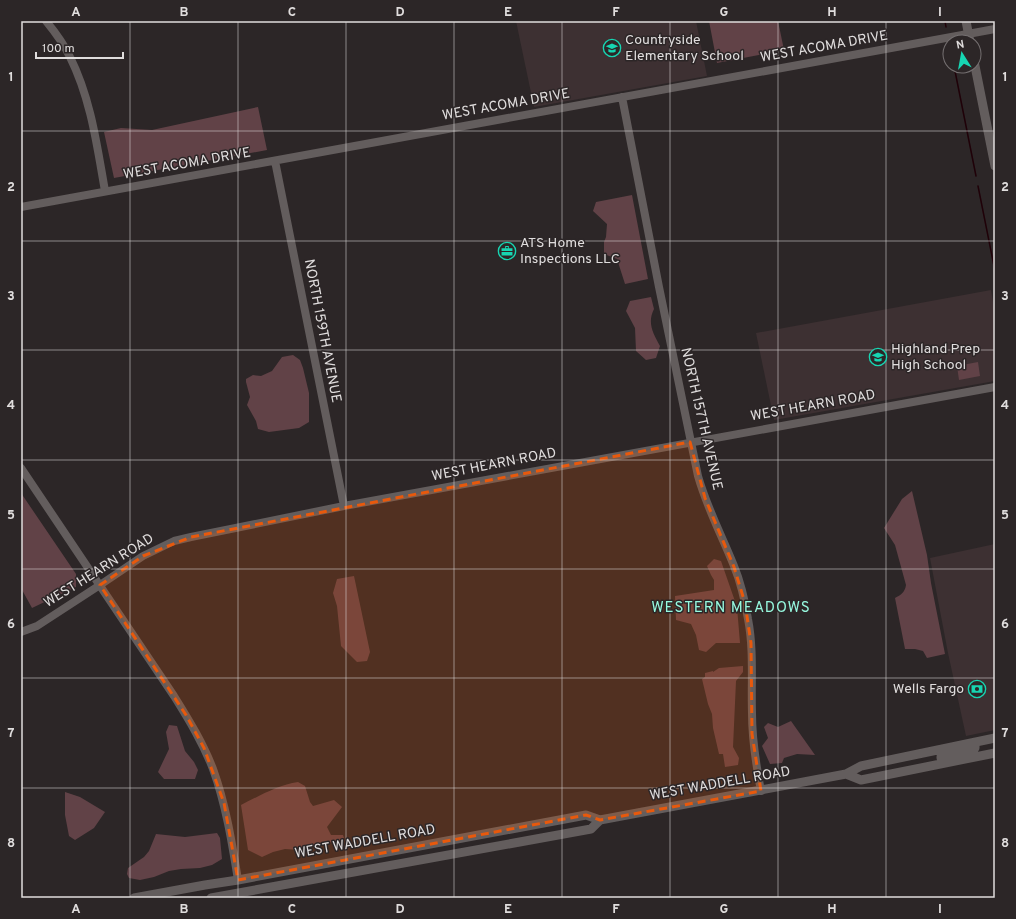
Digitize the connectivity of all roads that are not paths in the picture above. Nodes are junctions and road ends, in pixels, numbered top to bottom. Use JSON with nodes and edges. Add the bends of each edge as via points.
{"nodes":[{"id":1,"x":46,"y":21,"type":"edge"},
{"id":2,"x":966,"y":21,"type":"edge"},
{"id":3,"x":995,"y":29,"type":"edge"},
{"id":4,"x":969,"y":34,"type":"edge"},
{"id":5,"x":981,"y":34,"type":"edge"},
{"id":6,"x":942,"y":43,"type":"edge"},
{"id":7,"x":977,"y":74,"type":"edge"},
{"id":8,"x":622,"y":97,"type":"junction"},
{"id":9,"x":275,"y":161,"type":"junction"},
{"id":10,"x":995,"y":166,"type":"edge"},
{"id":11,"x":105,"y":191,"type":"junction"},
{"id":12,"x":21,"y":207,"type":"edge"},
{"id":13,"x":995,"y":387,"type":"edge"},
{"id":14,"x":690,"y":442,"type":"junction"},
{"id":15,"x":21,"y":468,"type":"edge"},
{"id":16,"x":344,"y":506,"type":"junction"},
{"id":17,"x":100,"y":586,"type":"junction"},
{"id":18,"x":21,"y":632,"type":"edge"},
{"id":19,"x":995,"y":738,"type":"edge"},
{"id":20,"x":975,"y":742,"type":"junction"},
{"id":21,"x":995,"y":752,"type":"edge"},
{"id":22,"x":936,"y":764,"type":"junction"},
{"id":23,"x":846,"y":774,"type":"junction"},
{"id":24,"x":761,"y":791,"type":"junction"},
{"id":25,"x":600,"y":820,"type":"junction"},
{"id":26,"x":238,"y":880,"type":"junction"},
{"id":27,"x":134,"y":898,"type":"edge"},
{"id":28,"x":211,"y":898,"type":"edge"}],
"edges":[{"from":1,"to":11,"type":"street","via":[[70,56],[82,84]]},
{"from":2,"to":4,"type":"main road"},
{"from":3,"to":5,"type":"street","name":"WEST ACOMA DRIVE"},
{"from":6,"to":8,"type":"street","name":"WEST ACOMA DRIVE"},
{"from":7,"to":10,"type":"main road"},
{"from":8,"to":9,"type":"street","name":"WEST ACOMA DRIVE"},
{"from":8,"to":14,"type":"street","name":"NORTH 157TH AVENUE"},
{"from":9,"to":11,"type":"street","name":"WEST ACOMA DRIVE"},
{"from":9,"to":16,"type":"street","name":"NORTH 159TH AVENUE"},
{"from":11,"to":12,"type":"street","name":"WEST ACOMA DRIVE"},
{"from":13,"to":14,"type":"street","name":"WEST HEARN ROAD"},
{"from":14,"to":16,"type":"street","name":"WEST HEARN ROAD"},
{"from":14,"to":24,"type":"street","name":"NORTH 157TH AVENUE","via":[[705,498],[734,567],[749,621],[752,650],[753,745]]},
{"from":15,"to":17,"type":"street"},
{"from":16,"to":17,"type":"street","name":"WEST HEARN ROAD","via":[[174,541],[143,556]]},
{"from":17,"to":18,"type":"street","name":"WEST HEARN ROAD","via":[[37,626]]},
{"from":17,"to":26,"type":"street","via":[[182,708],[204,748],[224,803]]},
{"from":19,"to":20,"type":"main road","name":"WEST WADDELL ROAD"},
{"from":20,"to":22,"type":"main road","via":[[973,750],[941,757]]},
{"from":20,"to":23,"type":"main road","name":"WEST WADDELL ROAD","via":[[861,766]]},
{"from":21,"to":22,"type":"main road","name":"WEST WADDELL ROAD"},
{"from":22,"to":23,"type":"main road","name":"WEST WADDELL ROAD","via":[[861,780]]},
{"from":23,"to":24,"type":"main road","name":"WEST WADDELL ROAD"},
{"from":24,"to":25,"type":"main road","name":"WEST WADDELL ROAD"},
{"from":25,"to":26,"type":"main road","name":"WEST WADDELL ROAD","via":[[586,815]]},
{"from":25,"to":28,"type":"main road","name":"WEST WADDELL ROAD","via":[[591,829]]},
{"from":26,"to":27,"type":"main road","name":"WEST WADDELL ROAD"}]}
